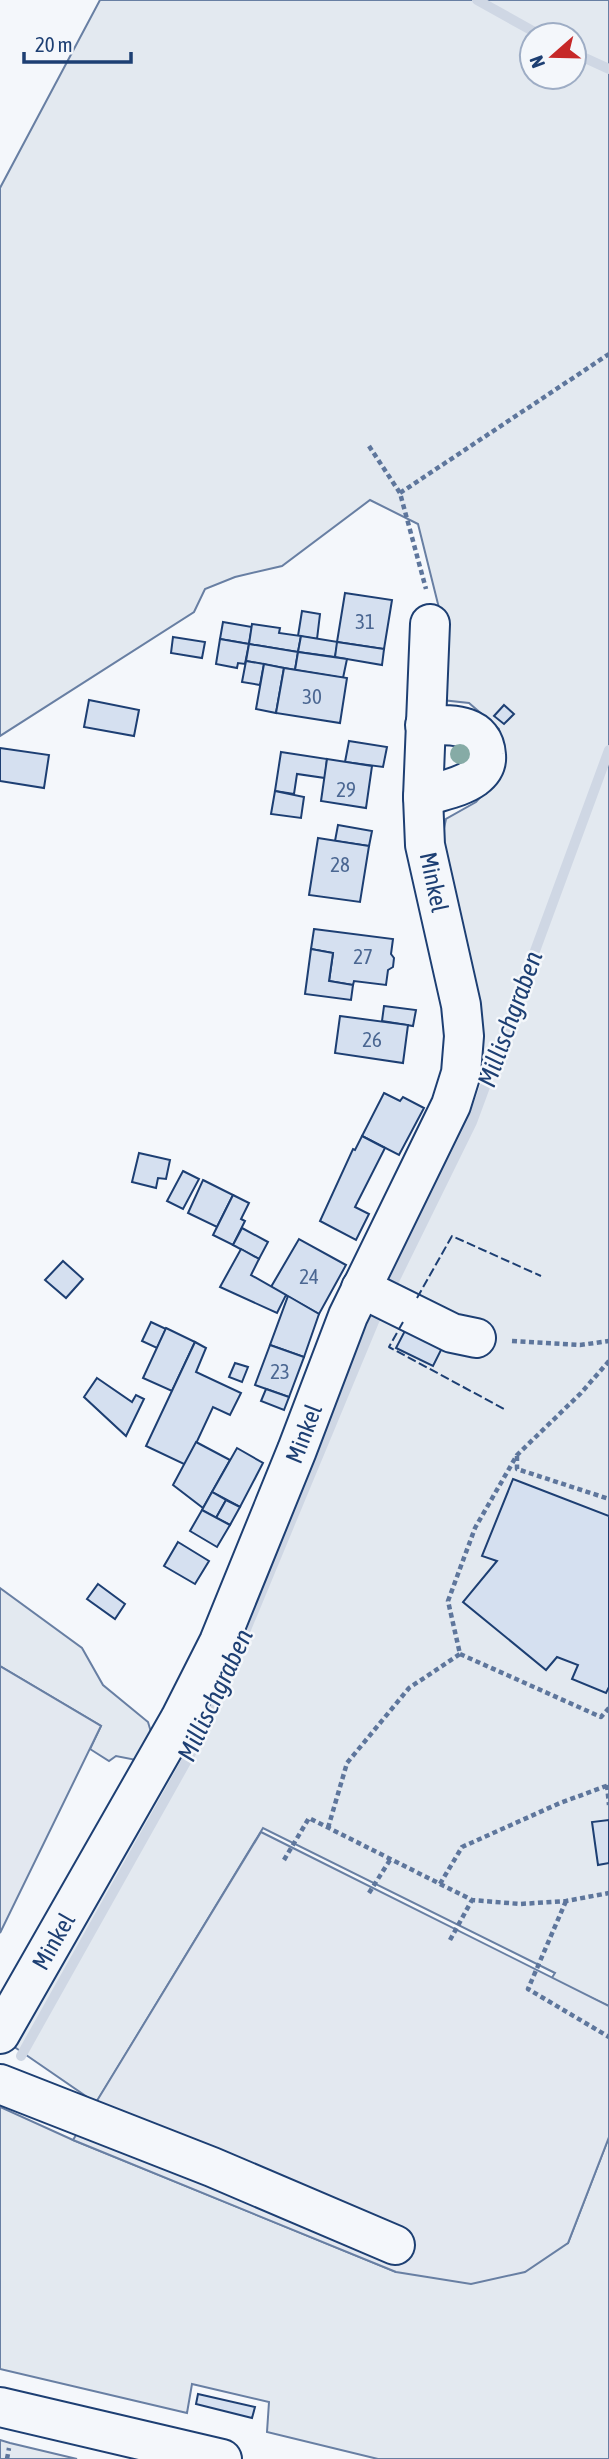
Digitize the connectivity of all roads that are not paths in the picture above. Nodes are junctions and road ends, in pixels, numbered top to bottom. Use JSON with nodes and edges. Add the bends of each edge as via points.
{"nodes":[{"id":1,"x":430,"y":624,"type":"road end"},
{"id":2,"x":425,"y":725,"type":"junction"},
{"id":3,"x":423,"y":797,"type":"junction"},
{"id":4,"x":361,"y":1288,"type":"junction"},
{"id":5,"x":476,"y":1338,"type":"road end"},
{"id":6,"x":0,"y":2034,"type":"edge"},
{"id":7,"x":0,"y":2084,"type":"edge"},
{"id":8,"x":396,"y":2245,"type":"dead end"},
{"id":9,"x":0,"y":2407,"type":"edge"},
{"id":10,"x":222,"y":2459,"type":"edge"}],
"edges":[{"from":1,"to":2,"type":"street","name":"Minkel"},
{"from":2,"to":3,"type":"street","name":"Minkel"},
{"from":2,"to":3,"type":"street","via":[[471,729],[480,736],[487,759],[484,769],[467,782]]},
{"from":3,"to":4,"type":"street","name":"Minkel","via":[[425,845],[461,1005],[461,1073],[434,1145]]},
{"from":4,"to":5,"type":"street","via":[[452,1333]]},
{"from":4,"to":6,"type":"street","name":"Minkel","via":[[219,1642],[180,1719]]},
{"from":7,"to":8,"type":"street"},
{"from":9,"to":10,"type":"street"}]}
